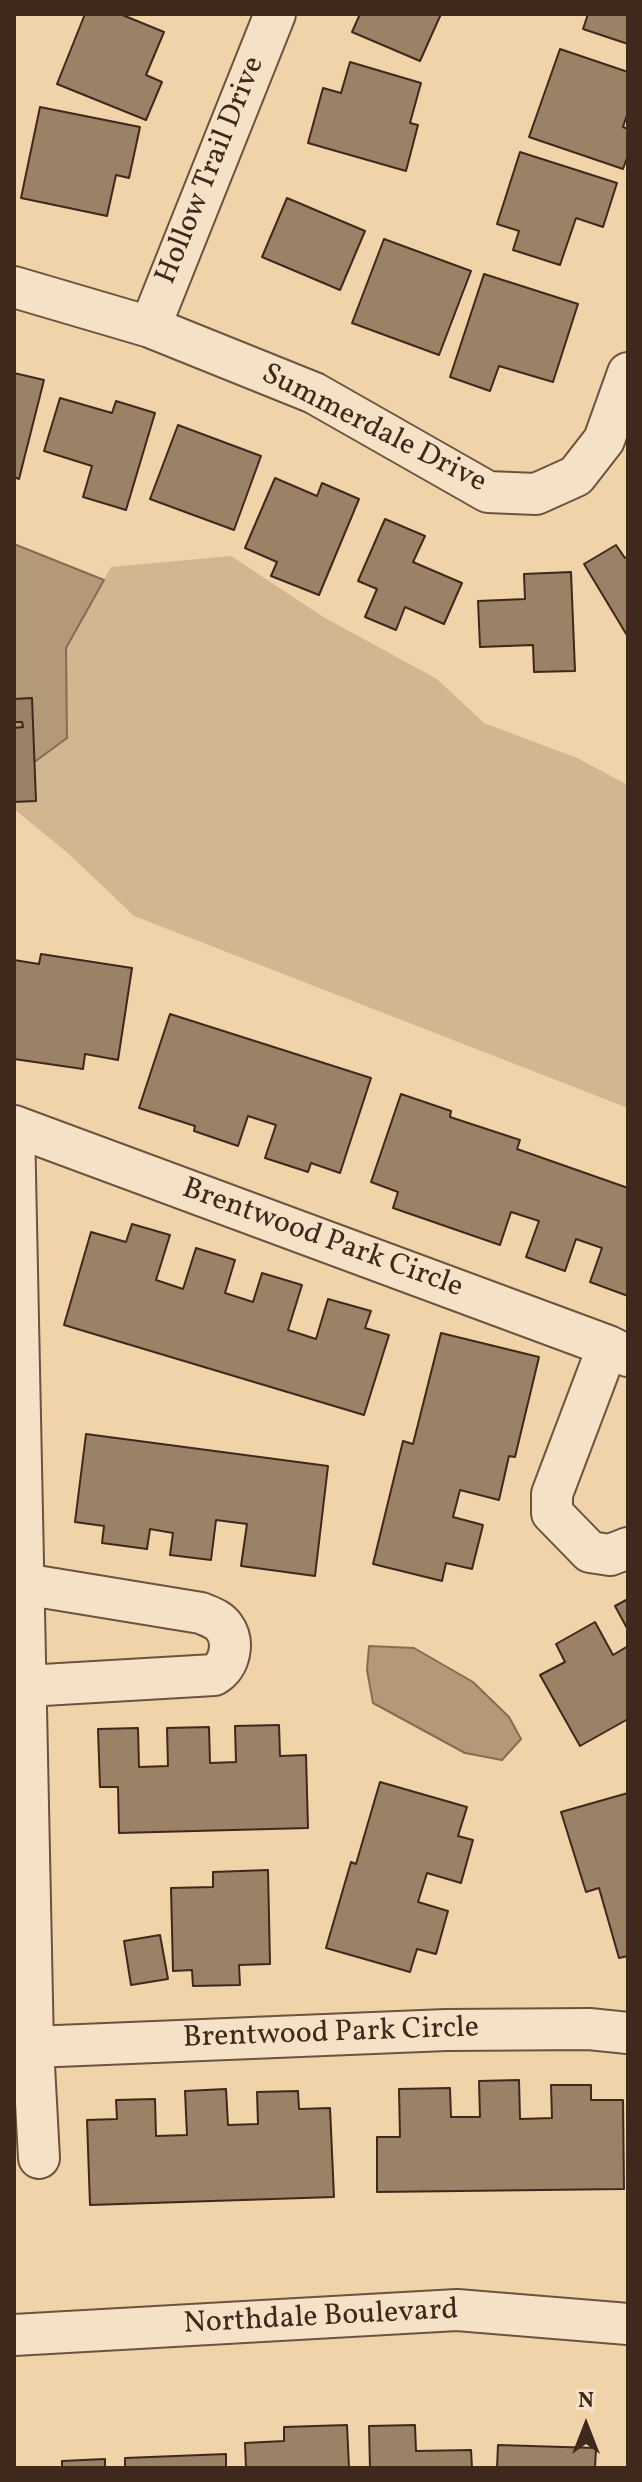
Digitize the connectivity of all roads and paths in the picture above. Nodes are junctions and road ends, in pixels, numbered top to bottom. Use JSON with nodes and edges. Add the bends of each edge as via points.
{"nodes":[{"id":1,"x":275,"y":14,"type":"edge"},
{"id":2,"x":14,"y":287,"type":"edge"},
{"id":3,"x":150,"y":327,"type":"junction"},
{"id":4,"x":628,"y":373,"type":"edge"},
{"id":5,"x":14,"y":1126,"type":"edge"},
{"id":6,"x":618,"y":1351,"type":"edge"},
{"id":7,"x":628,"y":1548,"type":"edge"},
{"id":8,"x":24,"y":1584,"type":"junction"},
{"id":9,"x":26,"y":1686,"type":"junction"},
{"id":10,"x":628,"y":2033,"type":"edge"},
{"id":11,"x":33,"y":2047,"type":"junction"},
{"id":12,"x":39,"y":2158,"type":"dead end"},
{"id":13,"x":628,"y":2324,"type":"edge"},
{"id":14,"x":14,"y":2335,"type":"edge"}],
"edges":[{"from":1,"to":3,"type":"street","name":"Hollow Trail Drive"},
{"from":2,"to":3,"type":"street","name":"Summerdale Drive"},
{"from":3,"to":4,"type":"street","name":"Summerdale Drive","via":[[314,393],[488,492],[536,494],[576,476],[604,440]]},
{"from":5,"to":6,"type":"street","name":"Brentwood Park Circle"},
{"from":5,"to":8,"type":"street","name":"Brentwood Park Circle"},
{"from":6,"to":7,"type":"street","via":[[552,1494],[552,1513],[594,1554]]},
{"from":8,"to":9,"type":"street","name":"Brentwood Park Circle"},
{"from":8,"to":9,"type":"street","via":[[201,1613],[227,1630],[230,1649],[214,1675]]},
{"from":9,"to":11,"type":"street","name":"Brentwood Park Circle"},
{"from":10,"to":11,"type":"street","name":"Brentwood Park Circle","via":[[446,2030]]},
{"from":11,"to":12,"type":"street","name":"Brentwood Park Circle"},
{"from":13,"to":14,"type":"street","name":"Northdale Boulevard","via":[[457,2310]]}]}
